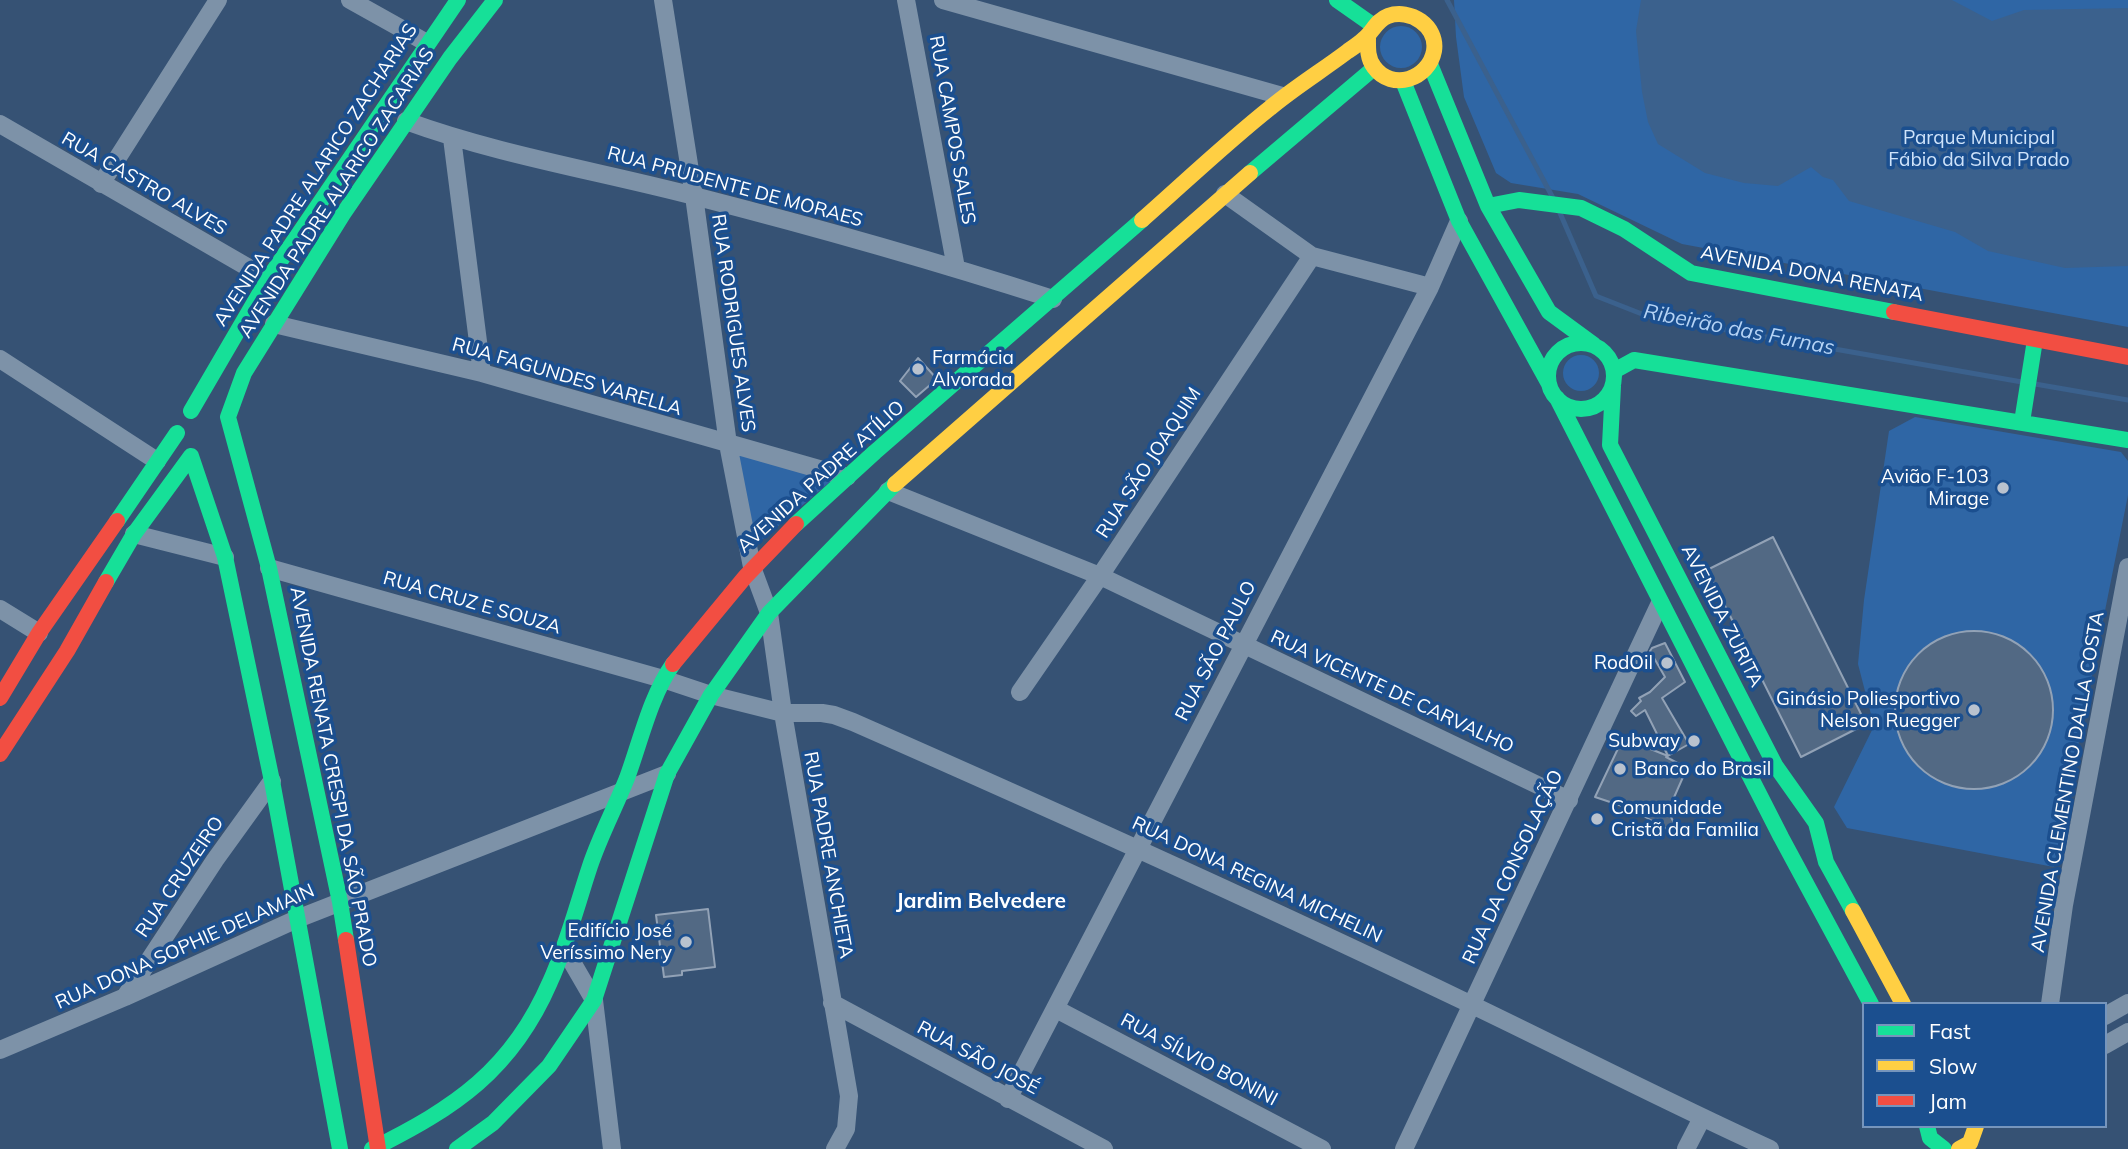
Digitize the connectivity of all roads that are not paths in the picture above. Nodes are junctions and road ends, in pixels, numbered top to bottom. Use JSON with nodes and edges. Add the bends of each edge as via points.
{"nodes":[{"id":1,"x":218,"y":0,"type":"edge"},
{"id":2,"x":350,"y":0,"type":"edge"},
{"id":3,"x":458,"y":0,"type":"edge"},
{"id":4,"x":495,"y":0,"type":"edge"},
{"id":5,"x":663,"y":0,"type":"edge"},
{"id":6,"x":906,"y":0,"type":"edge"},
{"id":7,"x":943,"y":0,"type":"edge"},
{"id":8,"x":1337,"y":0,"type":"edge"},
{"id":9,"x":1425,"y":0,"type":"edge"},
{"id":10,"x":1396,"y":7,"type":"edge"},
{"id":11,"x":1424,"y":23,"type":"junction"},
{"id":12,"x":1371,"y":31,"type":"junction"},
{"id":13,"x":427,"y":43,"type":"junction"},
{"id":14,"x":1430,"y":64,"type":"junction"},
{"id":15,"x":1374,"y":68,"type":"junction"},
{"id":16,"x":1403,"y":81,"type":"junction"},
{"id":17,"x":1282,"y":96,"type":"junction"},
{"id":18,"x":1323,"y":112,"type":"junction"},
{"id":19,"x":406,"y":121,"type":"junction"},
{"id":20,"x":0,"y":124,"type":"edge"},
{"id":21,"x":452,"y":138,"type":"junction"},
{"id":22,"x":101,"y":184,"type":"junction"},
{"id":23,"x":1225,"y":194,"type":"junction"},
{"id":24,"x":695,"y":196,"type":"junction"},
{"id":25,"x":1488,"y":206,"type":"junction"},
{"id":26,"x":1459,"y":221,"type":"junction"},
{"id":27,"x":1312,"y":256,"type":"junction"},
{"id":28,"x":956,"y":268,"type":"junction"},
{"id":29,"x":268,"y":279,"type":"junction"},
{"id":30,"x":1430,"y":287,"type":"junction"},
{"id":31,"x":1053,"y":299,"type":"junction"},
{"id":32,"x":274,"y":324,"type":"junction"},
{"id":33,"x":2035,"y":340,"type":"junction"},
{"id":34,"x":1594,"y":345,"type":"junction"},
{"id":35,"x":2128,"y":357,"type":"edge"},
{"id":36,"x":0,"y":359,"type":"edge"},
{"id":37,"x":482,"y":373,"type":"junction"},
{"id":38,"x":1614,"y":379,"type":"junction"},
{"id":39,"x":1553,"y":391,"type":"junction"},
{"id":40,"x":191,"y":411,"type":"junction"},
{"id":41,"x":228,"y":417,"type":"junction"},
{"id":42,"x":2022,"y":422,"type":"junction"},
{"id":43,"x":177,"y":433,"type":"junction"},
{"id":44,"x":2128,"y":440,"type":"edge"},
{"id":45,"x":728,"y":444,"type":"junction"},
{"id":46,"x":191,"y":456,"type":"junction"},
{"id":47,"x":157,"y":461,"type":"junction"},
{"id":48,"x":847,"y":477,"type":"junction"},
{"id":49,"x":888,"y":491,"type":"junction"},
{"id":50,"x":134,"y":534,"type":"junction"},
{"id":51,"x":225,"y":557,"type":"junction"},
{"id":52,"x":752,"y":567,"type":"junction"},
{"id":53,"x":2128,"y":567,"type":"edge"},
{"id":54,"x":269,"y":568,"type":"junction"},
{"id":55,"x":1100,"y":576,"type":"junction"},
{"id":56,"x":1660,"y":603,"type":"junction"},
{"id":57,"x":0,"y":609,"type":"edge"},
{"id":58,"x":769,"y":613,"type":"junction"},
{"id":59,"x":39,"y":633,"type":"junction"},
{"id":60,"x":1243,"y":645,"type":"junction"},
{"id":61,"x":663,"y":679,"type":"junction"},
{"id":62,"x":1020,"y":692,"type":"dead end"},
{"id":63,"x":711,"y":695,"type":"junction"},
{"id":64,"x":0,"y":698,"type":"edge"},
{"id":65,"x":783,"y":713,"type":"junction"},
{"id":66,"x":0,"y":754,"type":"edge"},
{"id":67,"x":667,"y":774,"type":"junction"},
{"id":68,"x":272,"y":781,"type":"junction"},
{"id":69,"x":622,"y":790,"type":"junction"},
{"id":70,"x":1569,"y":800,"type":"junction"},
{"id":71,"x":1816,"y":822,"type":"junction"},
{"id":72,"x":1781,"y":836,"type":"junction"},
{"id":73,"x":1138,"y":847,"type":"junction"},
{"id":74,"x":340,"y":902,"type":"junction"},
{"id":75,"x":297,"y":919,"type":"junction"},
{"id":76,"x":565,"y":950,"type":"junction"},
{"id":77,"x":125,"y":997,"type":"junction"},
{"id":78,"x":594,"y":1000,"type":"junction"},
{"id":79,"x":1870,"y":1002,"type":"edge"},
{"id":80,"x":1902,"y":1002,"type":"edge"},
{"id":81,"x":2050,"y":1002,"type":"edge"},
{"id":82,"x":832,"y":1003,"type":"junction"},
{"id":83,"x":2128,"y":1003,"type":"edge"},
{"id":84,"x":1472,"y":1004,"type":"junction"},
{"id":85,"x":1056,"y":1009,"type":"junction"},
{"id":86,"x":2107,"y":1015,"type":"edge"},
{"id":87,"x":2128,"y":1032,"type":"edge"},
{"id":88,"x":2107,"y":1044,"type":"edge"},
{"id":89,"x":0,"y":1050,"type":"edge"},
{"id":90,"x":1008,"y":1099,"type":"junction"},
{"id":91,"x":1702,"y":1118,"type":"junction"},
{"id":92,"x":1928,"y":1128,"type":"edge"},
{"id":93,"x":1977,"y":1137,"type":"edge"},
{"id":94,"x":1935,"y":1147,"type":"edge"},
{"id":95,"x":376,"y":1148,"type":"edge"},
{"id":96,"x":340,"y":1149,"type":"edge"},
{"id":97,"x":457,"y":1149,"type":"edge"},
{"id":98,"x":612,"y":1149,"type":"edge"},
{"id":99,"x":835,"y":1149,"type":"edge"},
{"id":100,"x":1104,"y":1149,"type":"edge"},
{"id":101,"x":1322,"y":1149,"type":"edge"},
{"id":102,"x":1404,"y":1149,"type":"edge"},
{"id":103,"x":1686,"y":1149,"type":"edge"},
{"id":104,"x":1770,"y":1149,"type":"edge"},
{"id":105,"x":1959,"y":1149,"type":"edge"}],
"edges":[{"from":1,"to":22,"type":"street"},
{"from":2,"to":13,"type":"street"},
{"from":3,"to":13,"type":"street","name":"AVENIDA PADRE ALARICO ZACHARIAS"},
{"from":4,"to":19,"type":"street","name":"AVENIDA PADRE ALARICO ZACARIAS"},
{"from":5,"to":24,"type":"street","name":"RUA RODRIGUES ALVES"},
{"from":6,"to":28,"type":"street","name":"RUA CAMPOS SALES"},
{"from":7,"to":17,"type":"street"},
{"from":8,"to":12,"type":"street"},
{"from":9,"to":11,"type":"street"},
{"from":10,"to":11,"type":"street"},
{"from":10,"to":12,"type":"street"},
{"from":11,"to":14,"type":"street","via":[[1434,43]]},
{"from":12,"to":15,"type":"street","via":[[1366,47]]},
{"from":12,"to":17,"type":"street","name":"AVENIDA PADRE ATÍLIO"},
{"from":13,"to":29,"type":"street","name":"AVENIDA PADRE ALARICO ZACHARIAS"},
{"from":14,"to":16,"type":"street","via":[[1423,73]]},
{"from":14,"to":25,"type":"street"},
{"from":15,"to":16,"type":"street","via":[[1382,76]]},
{"from":15,"to":18,"type":"street"},
{"from":16,"to":26,"type":"street"},
{"from":17,"to":18,"type":"street"},
{"from":17,"to":31,"type":"street","name":"AVENIDA PADRE ATÍLIO"},
{"from":18,"to":23,"type":"street"},
{"from":19,"to":21,"type":"street","name":"RUA PRUDENTE DE MORAES"},
{"from":19,"to":32,"type":"street","name":"AVENIDA PADRE ALARICO ZACARIAS"},
{"from":20,"to":22,"type":"street","name":"RUA CASTRO ALVES"},
{"from":21,"to":24,"type":"street","name":"RUA PRUDENTE DE MORAES"},
{"from":21,"to":37,"type":"street"},
{"from":22,"to":29,"type":"street","name":"RUA CASTRO ALVES"},
{"from":23,"to":27,"type":"street"},
{"from":23,"to":49,"type":"street"},
{"from":24,"to":28,"type":"street","name":"RUA PRUDENTE DE MORAES"},
{"from":24,"to":45,"type":"street","name":"RUA RODRIGUES ALVES"},
{"from":25,"to":33,"type":"street","name":"AVENIDA DONA RENATA","via":[[1519,200],[1581,208],[1624,229],[1691,273]]},
{"from":25,"to":34,"type":"street","via":[[1549,312]]},
{"from":26,"to":30,"type":"street","name":"RUA SÃO PAULO"},
{"from":26,"to":39,"type":"street"},
{"from":27,"to":30,"type":"street"},
{"from":27,"to":55,"type":"street","name":"RUA SÃO JOAQUIM"},
{"from":28,"to":31,"type":"street","name":"RUA PRUDENTE DE MORAES"},
{"from":29,"to":40,"type":"street","name":"AVENIDA PADRE ALARICO ZACHARIAS"},
{"from":30,"to":60,"type":"street","name":"RUA SÃO PAULO"},
{"from":31,"to":48,"type":"street","name":"AVENIDA PADRE ATÍLIO"},
{"from":32,"to":37,"type":"street","name":"RUA FAGUNDES VARELLA"},
{"from":32,"to":41,"type":"street","name":"AVENIDA PADRE ALARICO ZACARIAS","via":[[244,373]]},
{"from":33,"to":35,"type":"street","name":"AVENIDA DONA RENATA"},
{"from":33,"to":42,"type":"street"},
{"from":34,"to":38,"type":"street","via":[[1607,355]]},
{"from":34,"to":39,"type":"street","via":[[1573,344],[1555,354],[1548,373]]},
{"from":36,"to":47,"type":"street"},
{"from":37,"to":45,"type":"street","name":"RUA FAGUNDES VARELLA"},
{"from":38,"to":39,"type":"street","via":[[1607,396],[1588,408],[1566,405]]},
{"from":38,"to":42,"type":"street","via":[[1634,360]]},
{"from":38,"to":71,"type":"street","name":"AVENIDA ZURITA","via":[[1610,445],[1775,765]]},
{"from":39,"to":56,"type":"street"},
{"from":40,"to":41,"type":"street","via":[[206,402],[217,405]]},
{"from":40,"to":43,"type":"street"},
{"from":41,"to":46,"type":"street","via":[[226,443],[216,455],[203,460]]},
{"from":41,"to":54,"type":"street","name":"AVENIDA RENATA CRESPI DA SÃO PRADO"},
{"from":42,"to":44,"type":"street"},
{"from":43,"to":46,"type":"street"},
{"from":43,"to":47,"type":"street"},
{"from":45,"to":48,"type":"street","name":"RUA FAGUNDES VARELLA"},
{"from":45,"to":52,"type":"street","name":"RUA RODRIGUES ALVES"},
{"from":46,"to":50,"type":"street"},
{"from":46,"to":51,"type":"street"},
{"from":47,"to":59,"type":"street"},
{"from":48,"to":52,"type":"street","name":"AVENIDA PADRE ATÍLIO"},
{"from":49,"to":55,"type":"street","name":"RUA VICENTE DE CARVALHO"},
{"from":49,"to":58,"type":"street"},
{"from":50,"to":51,"type":"street"},
{"from":50,"to":66,"type":"street","via":[[67,651]]},
{"from":51,"to":68,"type":"street"},
{"from":52,"to":58,"type":"street","name":"RUA PADRE ANCHIETA"},
{"from":52,"to":61,"type":"street","name":"AVENIDA PADRE ATÍLIO"},
{"from":53,"to":81,"type":"street","name":"AVENIDA CLEMENTINO DALLA COSTA","via":[[2064,905]]},
{"from":54,"to":61,"type":"street","name":"RUA CRUZ E SOUZA"},
{"from":54,"to":74,"type":"street","name":"AVENIDA RENATA CRESPI DA SÃO PRADO"},
{"from":55,"to":60,"type":"street","name":"RUA VICENTE DE CARVALHO"},
{"from":55,"to":62,"type":"street","name":"RUA SÃO JOAQUIM"},
{"from":56,"to":70,"type":"street","name":"RUA DA CONSOLAÇÃO"},
{"from":56,"to":72,"type":"street"},
{"from":57,"to":59,"type":"street"},
{"from":58,"to":63,"type":"street"},
{"from":58,"to":65,"type":"street","name":"RUA PADRE ANCHIETA"},
{"from":59,"to":64,"type":"street"},
{"from":60,"to":70,"type":"street","name":"RUA VICENTE DE CARVALHO"},
{"from":60,"to":73,"type":"street","name":"RUA SÃO PAULO"},
{"from":61,"to":63,"type":"street","name":"RUA CRUZ E SOUZA"},
{"from":61,"to":69,"type":"street","name":"AVENIDA PADRE ATÍLIO"},
{"from":63,"to":65,"type":"street","name":"RUA DONA REGINA MICHELIN"},
{"from":63,"to":67,"type":"street"},
{"from":65,"to":73,"type":"street","name":"RUA DONA REGINA MICHELIN","via":[[821,713],[853,722]]},
{"from":65,"to":82,"type":"street","name":"RUA PADRE ANCHIETA"},
{"from":67,"to":69,"type":"street","name":"RUA DONA SOPHIE DELAMAIN"},
{"from":67,"to":78,"type":"street"},
{"from":68,"to":75,"type":"street"},
{"from":68,"to":77,"type":"street","name":"RUA CRUZEIRO"},
{"from":69,"to":74,"type":"street","name":"RUA DONA SOPHIE DELAMAIN"},
{"from":69,"to":76,"type":"street","name":"AVENIDA PADRE ATÍLIO","via":[[600,838]]},
{"from":70,"to":84,"type":"street","name":"RUA DA CONSOLAÇÃO"},
{"from":71,"to":72,"type":"street"},
{"from":71,"to":80,"type":"street","name":"AVENIDA ZURITA","via":[[1826,862]]},
{"from":72,"to":79,"type":"street"},
{"from":73,"to":84,"type":"street","name":"RUA DONA REGINA MICHELIN"},
{"from":73,"to":85,"type":"street","name":"RUA SÃO PAULO"},
{"from":74,"to":75,"type":"street","name":"RUA DONA SOPHIE DELAMAIN"},
{"from":74,"to":95,"type":"street","name":"AVENIDA RENATA CRESPI DA SÃO PRADO"},
{"from":75,"to":77,"type":"street","name":"RUA DONA SOPHIE DELAMAIN"},
{"from":75,"to":96,"type":"street"},
{"from":76,"to":78,"type":"street"},
{"from":76,"to":95,"type":"street","name":"AVENIDA PADRE ATÍLIO","via":[[539,1009],[502,1062],[463,1097]]},
{"from":77,"to":89,"type":"street","name":"RUA DONA SOPHIE DELAMAIN"},
{"from":78,"to":97,"type":"street","via":[[549,1066],[493,1123]]},
{"from":78,"to":98,"type":"street"},
{"from":82,"to":90,"type":"street","name":"RUA SÃO JOSÉ"},
{"from":82,"to":99,"type":"street","name":"RUA PADRE ANCHIETA","via":[[849,1096],[846,1129]]},
{"from":83,"to":86,"type":"street"},
{"from":84,"to":91,"type":"street","name":"RUA DONA REGINA MICHELIN"},
{"from":84,"to":102,"type":"street","name":"RUA DA CONSOLAÇÃO"},
{"from":85,"to":90,"type":"street","name":"RUA SÃO PAULO"},
{"from":85,"to":101,"type":"street","name":"RUA SÍLVIO BONINI"},
{"from":87,"to":88,"type":"street"},
{"from":90,"to":100,"type":"street","name":"RUA SÃO JOSÉ"},
{"from":91,"to":103,"type":"street"},
{"from":91,"to":104,"type":"street","name":"RUA DONA REGINA MICHELIN"},
{"from":92,"to":94,"type":"street"},
{"from":93,"to":105,"type":"street"}]}
